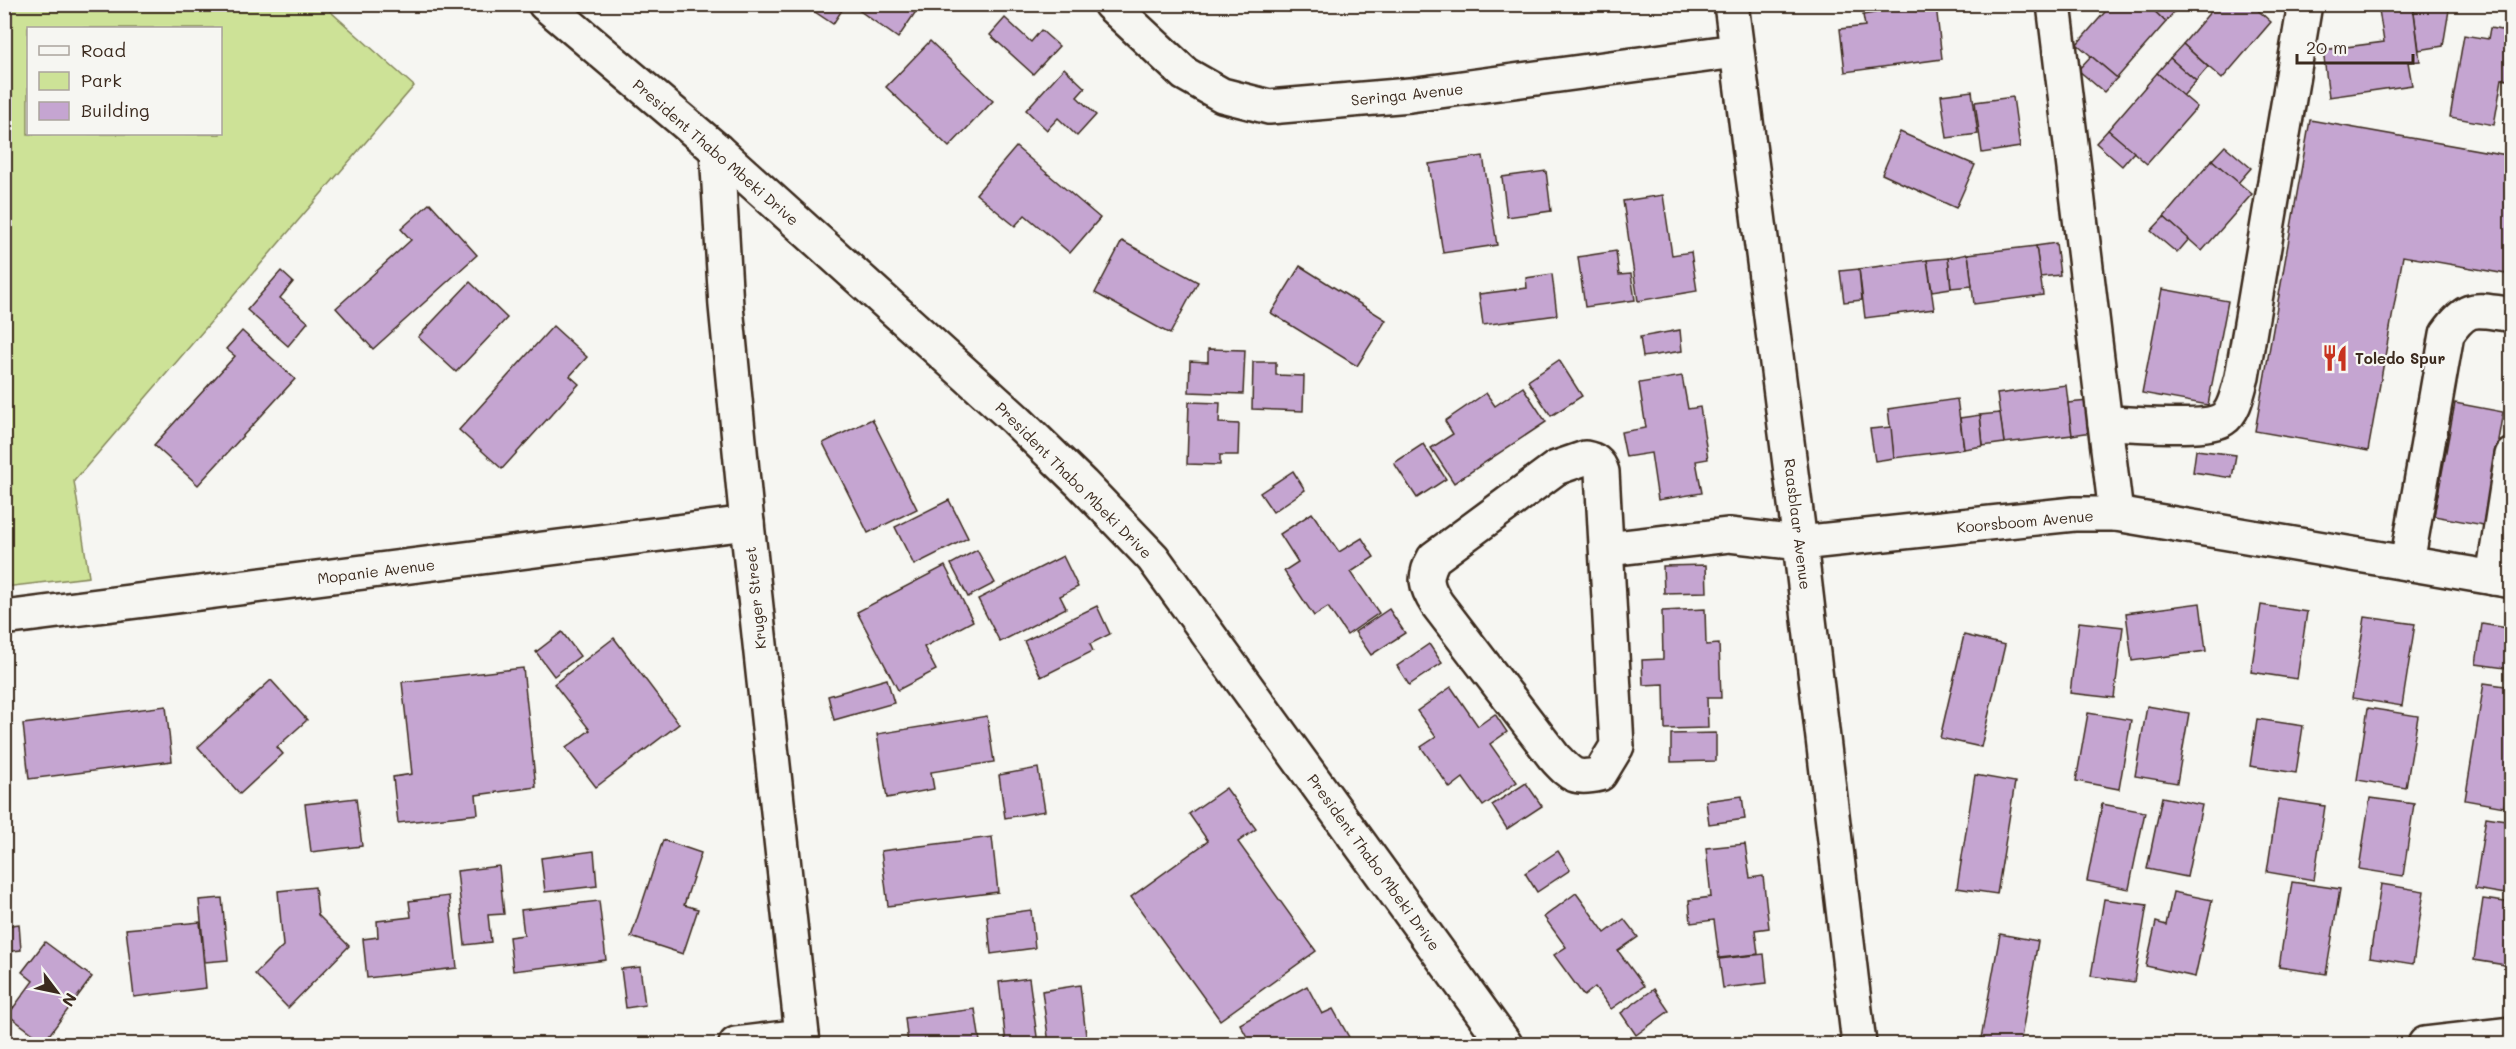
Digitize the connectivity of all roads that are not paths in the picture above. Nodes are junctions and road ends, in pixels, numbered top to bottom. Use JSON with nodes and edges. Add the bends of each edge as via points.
{"nodes":[{"id":1,"x":545,"y":4,"type":"edge"},
{"id":2,"x":1110,"y":4,"type":"edge"},
{"id":3,"x":1731,"y":4,"type":"edge"},
{"id":4,"x":2305,"y":4,"type":"edge"},
{"id":5,"x":2061,"y":10,"type":"edge"},
{"id":6,"x":1736,"y":51,"type":"junction"},
{"id":7,"x":717,"y":150,"type":"junction"},
{"id":8,"x":2511,"y":316,"type":"edge"},
{"id":9,"x":2105,"y":423,"type":"junction"},
{"id":10,"x":2511,"y":455,"type":"edge"},
{"id":11,"x":2116,"y":514,"type":"junction"},
{"id":12,"x":747,"y":523,"type":"junction"},
{"id":13,"x":1800,"y":543,"type":"junction"},
{"id":14,"x":1607,"y":549,"type":"junction"},
{"id":15,"x":2407,"y":563,"type":"junction"},
{"id":16,"x":2502,"y":579,"type":"edge"},
{"id":17,"x":4,"y":618,"type":"edge"},
{"id":18,"x":2511,"y":1034,"type":"edge"},
{"id":19,"x":802,"y":1040,"type":"edge"},
{"id":20,"x":736,"y":1044,"type":"edge"},
{"id":21,"x":1505,"y":1044,"type":"edge"},
{"id":22,"x":1859,"y":1044,"type":"edge"},
{"id":23,"x":2425,"y":1044,"type":"edge"}],
"edges":[{"from":1,"to":7,"type":"street","name":"President Thabo Mbeki Drive"},
{"from":2,"to":6,"type":"street","name":"Seringa Avenue","via":[[1185,74],[1222,96],[1269,107],[1410,95]]},
{"from":3,"to":6,"type":"street","name":"Raasblaar Avenue"},
{"from":4,"to":9,"type":"street","via":[[2242,377],[2233,405],[2223,419],[2205,426]]},
{"from":5,"to":9,"type":"street"},
{"from":6,"to":13,"type":"street","name":"Raasblaar Avenue"},
{"from":7,"to":12,"type":"street","name":"Kruger Street","via":[[726,306]]},
{"from":7,"to":21,"type":"street","name":"President Thabo Mbeki Drive","via":[[1015,418],[1153,558]]},
{"from":8,"to":15,"type":"street","via":[[2477,310],[2460,315],[2447,334]]},
{"from":9,"to":11,"type":"street"},
{"from":10,"to":16,"type":"street"},
{"from":11,"to":13,"type":"street","name":"Koorsboom Avenue","via":[[2074,514]]},
{"from":11,"to":15,"type":"street","name":"Koorsboom Avenue"},
{"from":12,"to":17,"type":"street","name":"Mopanie Avenue"},
{"from":12,"to":19,"type":"street","name":"Kruger Street"},
{"from":13,"to":14,"type":"street","name":"Koorsboom Avenue","via":[[1729,535]]},
{"from":13,"to":22,"type":"street","name":"Raasblaar Avenue"},
{"from":14,"to":14,"type":"street","via":[[1617,746],[1600,774],[1587,777],[1571,775],[1554,757],[1437,604],[1426,583],[1427,569],[1434,558],[1556,468],[1585,458],[1595,460],[1602,472]]},
{"from":15,"to":16,"type":"street","name":"Koorsboom Avenue"},
{"from":18,"to":23,"type":"street"},
{"from":19,"to":20,"type":"street"}]}
